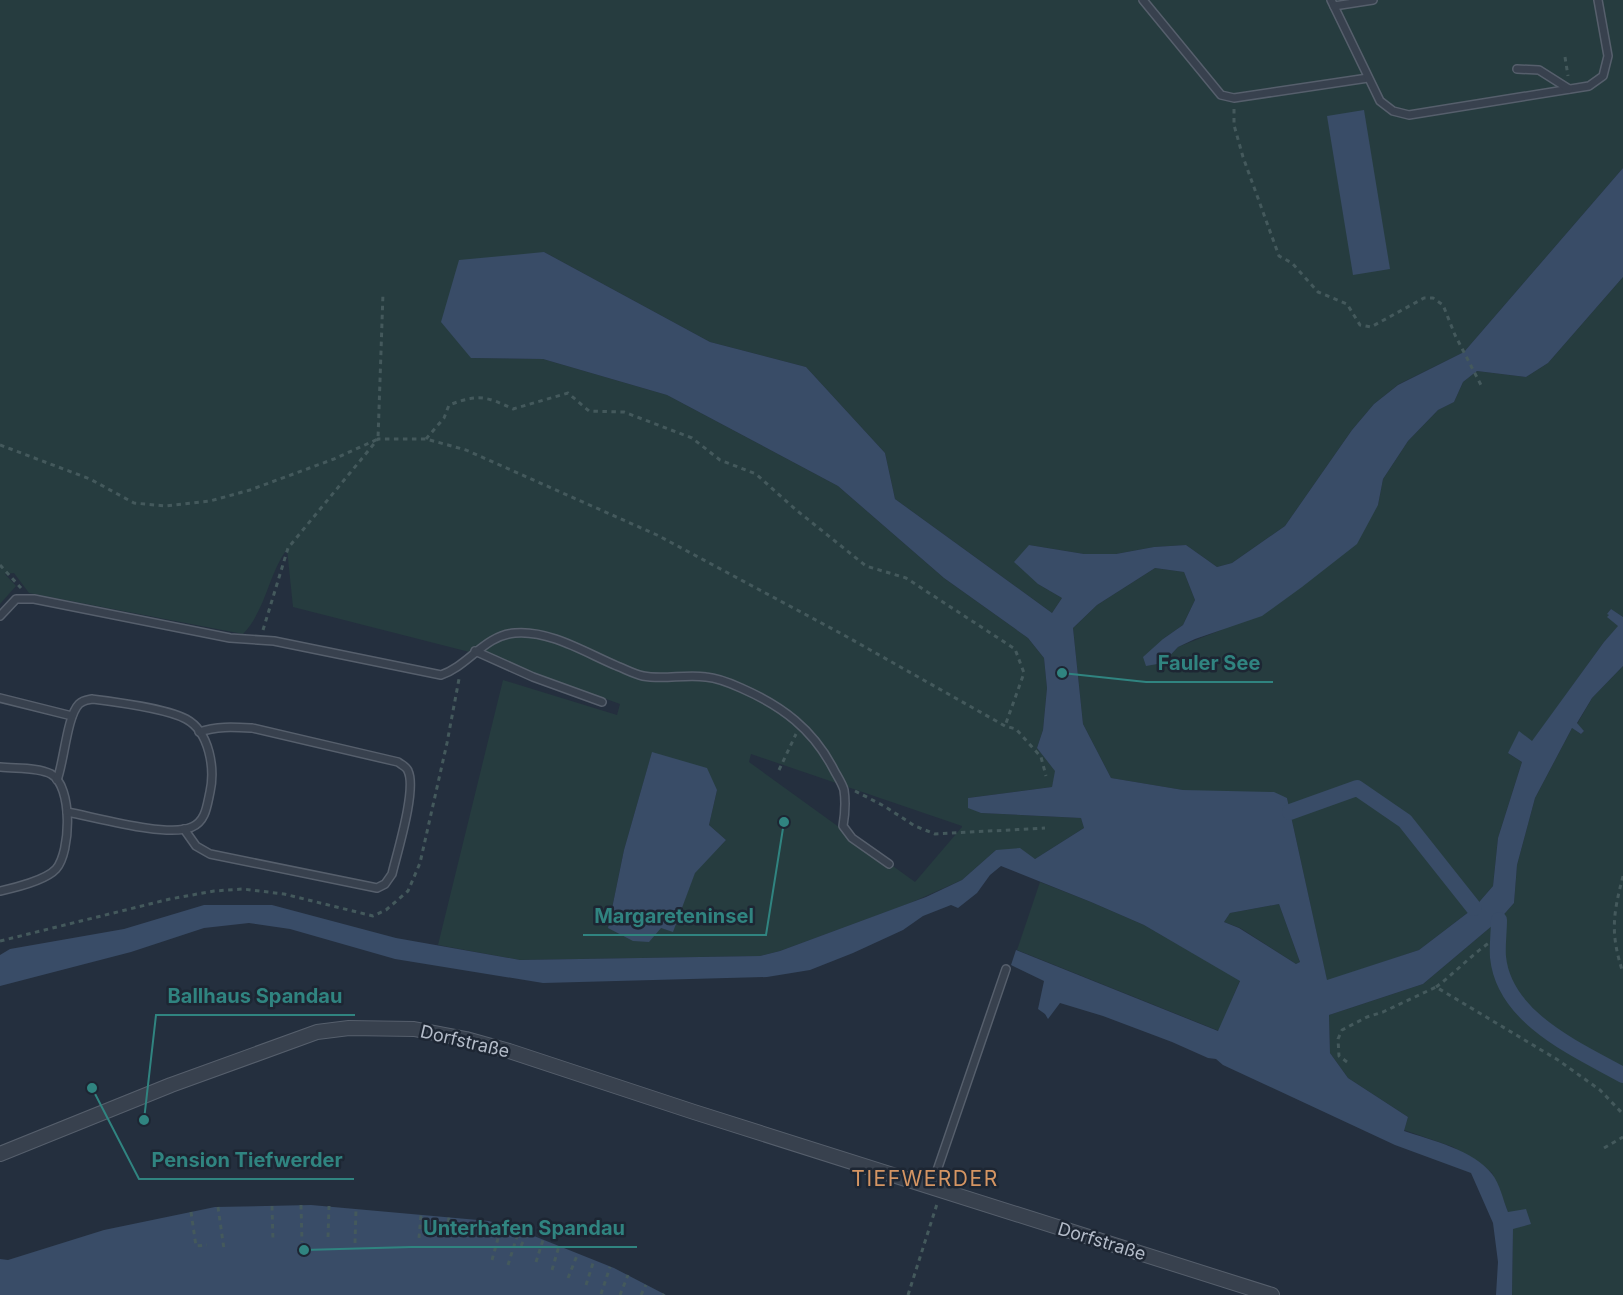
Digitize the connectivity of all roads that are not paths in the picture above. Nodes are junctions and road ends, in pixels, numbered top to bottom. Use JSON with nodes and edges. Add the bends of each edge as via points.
{"nodes":[{"id":1,"x":1143,"y":0,"type":"edge"},
{"id":2,"x":1373,"y":0,"type":"edge"},
{"id":3,"x":1598,"y":0,"type":"edge"},
{"id":4,"x":1333,"y":3,"type":"edge"},
{"id":5,"x":1517,"y":69,"type":"dead end"},
{"id":6,"x":1368,"y":78,"type":"junction"},
{"id":7,"x":1569,"y":89,"type":"junction"},
{"id":8,"x":0,"y":616,"type":"edge"},
{"id":9,"x":475,"y":651,"type":"junction"},
{"id":10,"x":0,"y":698,"type":"edge"},
{"id":11,"x":602,"y":702,"type":"dead end"},
{"id":12,"x":72,"y":716,"type":"junction"},
{"id":13,"x":199,"y":732,"type":"junction"},
{"id":14,"x":0,"y":767,"type":"edge"},
{"id":15,"x":57,"y":780,"type":"junction"},
{"id":16,"x":67,"y":812,"type":"junction"},
{"id":17,"x":184,"y":830,"type":"junction"},
{"id":18,"x":889,"y":864,"type":"dead end"},
{"id":19,"x":0,"y":891,"type":"edge"},
{"id":20,"x":1006,"y":969,"type":"dead end"},
{"id":21,"x":0,"y":1154,"type":"edge"},
{"id":22,"x":937,"y":1190,"type":"junction"},
{"id":23,"x":1272,"y":1295,"type":"edge"}],
"edges":[{"from":1,"to":6,"type":"lane","via":[[1221,95],[1234,98]]},
{"from":2,"to":4,"type":"lane"},
{"from":3,"to":7,"type":"lane","via":[[1608,56],[1603,76],[1589,86]]},
{"from":4,"to":6,"type":"lane"},
{"from":5,"to":7,"type":"lane","via":[[1539,70]]},
{"from":6,"to":7,"type":"lane","via":[[1380,101],[1393,111],[1408,115]]},
{"from":8,"to":9,"type":"lane","via":[[16,599],[27,599],[230,638],[274,641],[441,675],[452,672]]},
{"from":9,"to":11,"type":"lane"},
{"from":9,"to":18,"type":"lane","via":[[506,635],[532,634],[566,643],[641,676],[708,677],[762,697],[801,724],[827,757],[841,783],[846,808],[843,826],[852,838]]},
{"from":10,"to":12,"type":"lane"},
{"from":12,"to":13,"type":"lane","via":[[84,700],[114,701],[186,719]]},
{"from":12,"to":15,"type":"lane"},
{"from":13,"to":17,"type":"lane","via":[[211,760],[212,781],[200,822]]},
{"from":13,"to":17,"type":"lane","via":[[229,726],[252,728],[398,762],[408,770],[410,795],[392,874],[376,888],[210,854],[196,846]]},
{"from":14,"to":15,"type":"lane","via":[[42,772]]},
{"from":15,"to":16,"type":"lane","via":[[67,800]]},
{"from":16,"to":17,"type":"lane","via":[[156,829]]},
{"from":16,"to":19,"type":"lane","via":[[67,835],[55,870]]},
{"from":20,"to":22,"type":"lane"},
{"from":21,"to":22,"type":"street","name":"Dorfstraße","via":[[317,1032],[414,1029],[509,1051]]},
{"from":22,"to":23,"type":"street","name":"Dorfstraße"}]}
